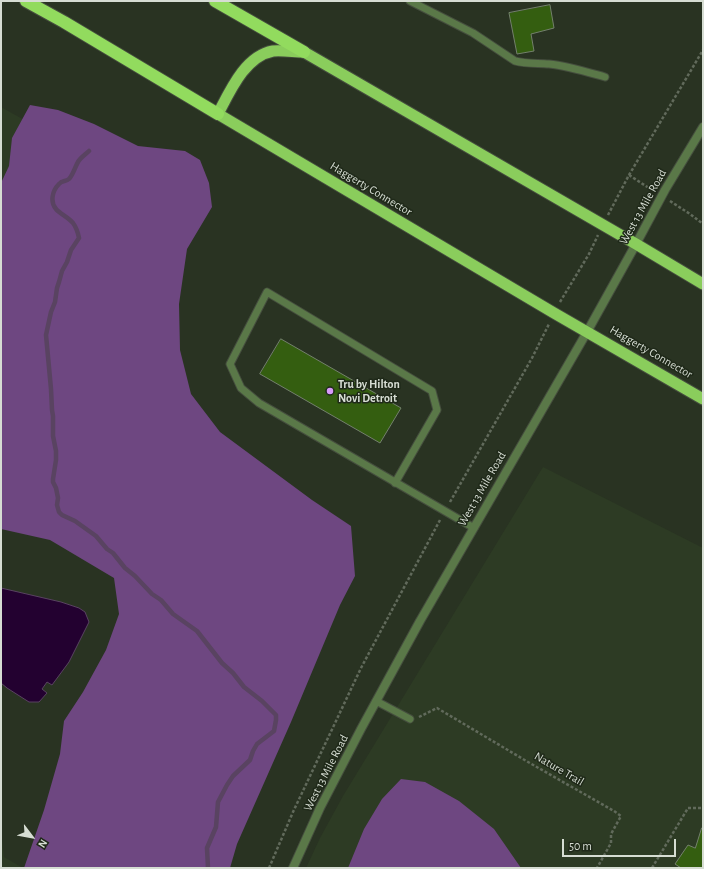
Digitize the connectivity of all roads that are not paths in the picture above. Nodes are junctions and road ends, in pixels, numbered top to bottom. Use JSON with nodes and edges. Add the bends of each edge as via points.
{"nodes":[{"id":1,"x":26,"y":1,"type":"edge"},
{"id":2,"x":215,"y":1,"type":"edge"},
{"id":3,"x":410,"y":1,"type":"edge"},
{"id":4,"x":304,"y":52,"type":"junction"},
{"id":5,"x":605,"y":77,"type":"dead end"},
{"id":6,"x":218,"y":114,"type":"junction"},
{"id":7,"x":703,"y":127,"type":"edge"},
{"id":8,"x":636,"y":244,"type":"junction"},
{"id":9,"x":703,"y":284,"type":"edge"},
{"id":10,"x":587,"y":332,"type":"junction"},
{"id":11,"x":703,"y":399,"type":"edge"},
{"id":12,"x":395,"y":483,"type":"junction"},
{"id":13,"x":474,"y":528,"type":"junction"},
{"id":14,"x":376,"y":701,"type":"junction"},
{"id":15,"x":410,"y":719,"type":"road end"},
{"id":16,"x":293,"y":868,"type":"edge"}],
"edges":[{"from":1,"to":6,"type":"highway","name":"Haggerty Connector"},
{"from":2,"to":4,"type":"highway"},
{"from":3,"to":5,"type":"lane","via":[[473,33],[514,61],[549,64]]},
{"from":4,"to":6,"type":"highway","via":[[274,51],[261,55],[245,68]]},
{"from":4,"to":8,"type":"highway"},
{"from":6,"to":10,"type":"highway","name":"Haggerty Connector"},
{"from":7,"to":8,"type":"street","name":"West 13 Mile Road"},
{"from":8,"to":9,"type":"highway"},
{"from":8,"to":10,"type":"street","name":"West 13 Mile Road"},
{"from":10,"to":11,"type":"highway","name":"Haggerty Connector"},
{"from":10,"to":13,"type":"street","name":"West 13 Mile Road"},
{"from":12,"to":12,"type":"lane","via":[[259,403],[241,388],[230,364],[267,292],[432,391],[437,410]]},
{"from":12,"to":13,"type":"lane"},
{"from":13,"to":14,"type":"street","name":"West 13 Mile Road"},
{"from":14,"to":15,"type":"lane"},
{"from":14,"to":16,"type":"street","name":"West 13 Mile Road","via":[[320,808]]}]}
